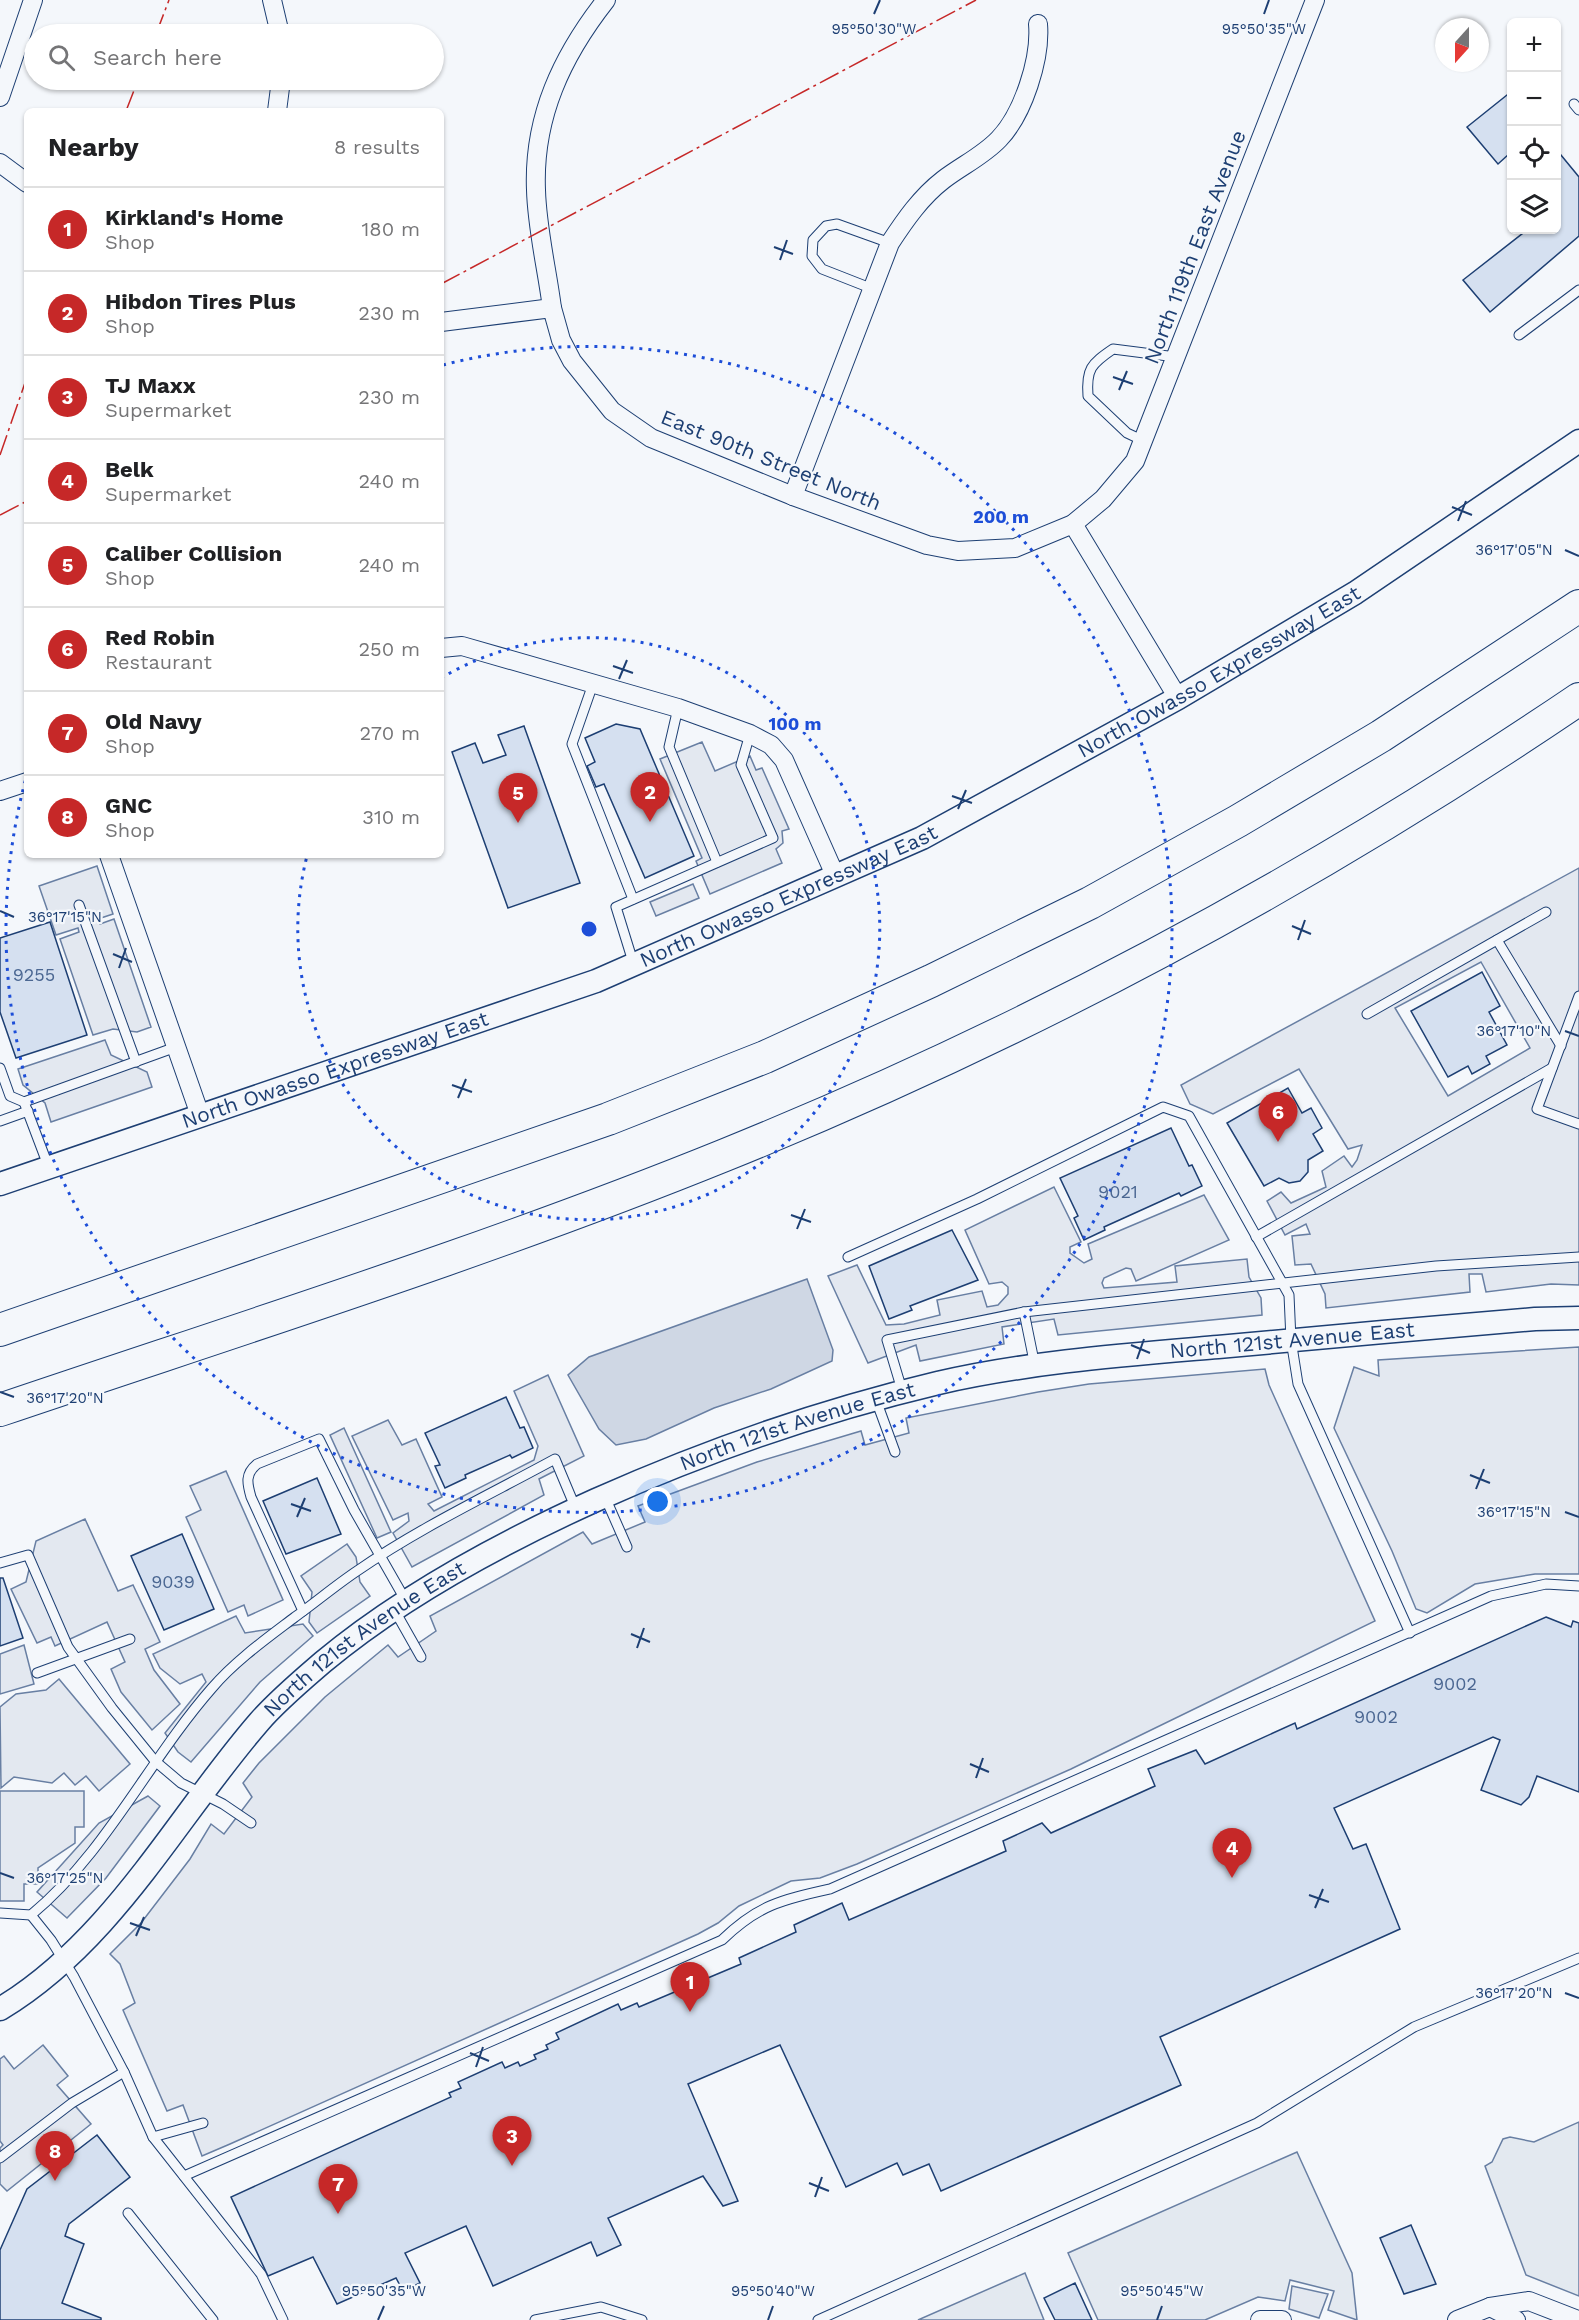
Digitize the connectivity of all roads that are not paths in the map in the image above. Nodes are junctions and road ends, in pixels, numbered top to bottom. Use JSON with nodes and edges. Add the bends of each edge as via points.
{"nodes":[{"id":1,"x":33,"y":0,"type":"edge"},
{"id":2,"x":272,"y":0,"type":"edge"},
{"id":3,"x":606,"y":0,"type":"edge"},
{"id":4,"x":1315,"y":0,"type":"edge"},
{"id":5,"x":25,"y":24,"type":"edge"},
{"id":6,"x":278,"y":24,"type":"edge"},
{"id":7,"x":1038,"y":24,"type":"dead end"},
{"id":8,"x":24,"y":26,"type":"edge"},
{"id":9,"x":280,"y":90,"type":"edge"},
{"id":10,"x":0,"y":97,"type":"edge"},
{"id":11,"x":277,"y":108,"type":"edge"},
{"id":12,"x":0,"y":163,"type":"edge"},
{"id":13,"x":24,"y":181,"type":"edge"},
{"id":14,"x":890,"y":243,"type":"junction"},
{"id":15,"x":873,"y":289,"type":"junction"},
{"id":16,"x":1579,"y":290,"type":"edge"},
{"id":17,"x":552,"y":308,"type":"junction"},
{"id":18,"x":444,"y":322,"type":"edge"},
{"id":19,"x":1519,"y":335,"type":"dead end"},
{"id":20,"x":1176,"y":357,"type":"junction"},
{"id":21,"x":1144,"y":441,"type":"junction"},
{"id":22,"x":1579,"y":441,"type":"edge"},
{"id":23,"x":793,"y":496,"type":"junction"},
{"id":24,"x":1072,"y":524,"type":"junction"},
{"id":25,"x":1579,"y":606,"type":"edge"},
{"id":26,"x":444,"y":648,"type":"edge"},
{"id":27,"x":593,"y":684,"type":"junction"},
{"id":28,"x":1178,"y":698,"type":"junction"},
{"id":29,"x":1579,"y":699,"type":"edge"},
{"id":30,"x":678,"y":708,"type":"junction"},
{"id":31,"x":750,"y":735,"type":"junction"},
{"id":32,"x":24,"y":783,"type":"edge"},
{"id":33,"x":0,"y":791,"type":"edge"},
{"id":34,"x":110,"y":858,"type":"edge"},
{"id":35,"x":717,"y":862,"type":"junction"},
{"id":36,"x":835,"y":875,"type":"junction"},
{"id":37,"x":633,"y":899,"type":"junction"},
{"id":38,"x":78,"y":905,"type":"dead end"},
{"id":39,"x":1546,"y":912,"type":"dead end"},
{"id":40,"x":1497,"y":940,"type":"junction"},
{"id":41,"x":634,"y":964,"type":"junction"},
{"id":42,"x":1579,"y":996,"type":"edge"},
{"id":43,"x":1367,"y":1014,"type":"dead end"},
{"id":44,"x":1561,"y":1046,"type":"junction"},
{"id":45,"x":176,"y":1047,"type":"junction"},
{"id":46,"x":136,"y":1062,"type":"junction"},
{"id":47,"x":0,"y":1068,"type":"edge"},
{"id":48,"x":1552,"y":1068,"type":"junction"},
{"id":49,"x":26,"y":1106,"type":"junction"},
{"id":50,"x":200,"y":1115,"type":"junction"},
{"id":51,"x":0,"y":1121,"type":"edge"},
{"id":52,"x":1579,"y":1124,"type":"edge"},
{"id":53,"x":49,"y":1168,"type":"junction"},
{"id":54,"x":0,"y":1184,"type":"edge"},
{"id":55,"x":1257,"y":1237,"type":"junction"},
{"id":56,"x":848,"y":1257,"type":"dead end"},
{"id":57,"x":1579,"y":1257,"type":"edge"},
{"id":58,"x":1282,"y":1283,"type":"junction"},
{"id":59,"x":1024,"y":1312,"type":"junction"},
{"id":60,"x":1579,"y":1318,"type":"edge"},
{"id":61,"x":0,"y":1330,"type":"edge"},
{"id":62,"x":1291,"y":1340,"type":"junction"},
{"id":63,"x":1035,"y":1366,"type":"junction"},
{"id":64,"x":903,"y":1393,"type":"junction"},
{"id":65,"x":876,"y":1400,"type":"junction"},
{"id":66,"x":0,"y":1410,"type":"edge"},
{"id":67,"x":895,"y":1452,"type":"dead end"},
{"id":68,"x":604,"y":1496,"type":"junction"},
{"id":69,"x":576,"y":1509,"type":"junction"},
{"id":70,"x":627,"y":1547,"type":"dead end"},
{"id":71,"x":380,"y":1557,"type":"junction"},
{"id":72,"x":0,"y":1563,"type":"edge"},
{"id":73,"x":1579,"y":1586,"type":"edge"},
{"id":74,"x":401,"y":1607,"type":"junction"},
{"id":75,"x":303,"y":1611,"type":"junction"},
{"id":76,"x":1410,"y":1633,"type":"junction"},
{"id":77,"x":130,"y":1639,"type":"dead end"},
{"id":78,"x":421,"y":1656,"type":"dead end"},
{"id":79,"x":77,"y":1661,"type":"junction"},
{"id":80,"x":36,"y":1673,"type":"dead end"},
{"id":81,"x":155,"y":1761,"type":"junction"},
{"id":82,"x":203,"y":1794,"type":"junction"},
{"id":83,"x":251,"y":1823,"type":"dead end"},
{"id":84,"x":0,"y":1913,"type":"edge"},
{"id":85,"x":31,"y":1915,"type":"junction"},
{"id":86,"x":1579,"y":1958,"type":"edge"},
{"id":87,"x":63,"y":1960,"type":"junction"},
{"id":88,"x":0,"y":2009,"type":"edge"},
{"id":89,"x":124,"y":2072,"type":"junction"},
{"id":90,"x":203,"y":2123,"type":"dead end"},
{"id":91,"x":153,"y":2137,"type":"junction"},
{"id":92,"x":0,"y":2158,"type":"edge"},
{"id":93,"x":184,"y":2176,"type":"junction"},
{"id":94,"x":128,"y":2213,"type":"dead end"},
{"id":95,"x":1490,"y":2307,"type":"junction"},
{"id":96,"x":1543,"y":2314,"type":"edge"},
{"id":97,"x":279,"y":2319,"type":"edge"},
{"id":98,"x":213,"y":2320,"type":"edge"},
{"id":99,"x":535,"y":2320,"type":"edge"},
{"id":100,"x":642,"y":2320,"type":"edge"},
{"id":101,"x":818,"y":2320,"type":"edge"},
{"id":102,"x":1260,"y":2320,"type":"edge"},
{"id":103,"x":1282,"y":2320,"type":"edge"},
{"id":104,"x":1457,"y":2320,"type":"edge"},
{"id":105,"x":1516,"y":2320,"type":"edge"},
{"id":106,"x":1578,"y":2320,"type":"edge"}],
"edges":[{"from":1,"to":5,"type":"street"},
{"from":2,"to":6,"type":"street"},
{"from":3,"to":17,"type":"street","name":"East 90th Street North","via":[[584,28],[557,76],[543,118],[536,191]]},
{"from":4,"to":20,"type":"street","name":"North 119th East Avenue"},
{"from":7,"to":14,"type":"street","via":[[1040,45],[1031,78],[1010,125],[999,140],[942,180],[906,218]]},
{"from":8,"to":10,"type":"street"},
{"from":9,"to":11,"type":"street"},
{"from":12,"to":13,"type":"street"},
{"from":14,"to":15,"type":"street"},
{"from":14,"to":15,"type":"lane","via":[[837,224],[826,226],[813,240],[812,256],[822,269]]},
{"from":15,"to":23,"type":"street"},
{"from":16,"to":19,"type":"lane"},
{"from":17,"to":18,"type":"street"},
{"from":17,"to":23,"type":"street","name":"East 90th Street North","via":[[572,362],[612,411],[651,438]]},
{"from":20,"to":21,"type":"street","name":"North 119th East Avenue"},
{"from":20,"to":21,"type":"lane","via":[[1113,349],[1094,362],[1087,377],[1088,396],[1126,433]]},
{"from":21,"to":24,"type":"street","name":"North 119th East Avenue","via":[[1135,461],[1103,499]]},
{"from":22,"to":28,"type":"street","name":"North Owasso Expressway East","via":[[1355,593]]},
{"from":23,"to":24,"type":"street","name":"East 90th Street North","via":[[927,545],[958,551],[1015,548]]},
{"from":24,"to":28,"type":"street"},
{"from":25,"to":61,"type":"highway","via":[[1381,736],[1238,821],[1090,903],[931,981],[765,1056],[608,1119]]},
{"from":26,"to":27,"type":"street","via":[[462,646]]},
{"from":27,"to":30,"type":"street"},
{"from":27,"to":37,"type":"lane","via":[[572,744]]},
{"from":28,"to":36,"type":"street","name":"North Owasso Expressway East","via":[[922,838]]},
{"from":29,"to":66,"type":"highway","via":[[1510,746],[1240,908],[896,1081],[727,1155],[576,1214]]},
{"from":30,"to":31,"type":"street"},
{"from":30,"to":35,"type":"lane","via":[[669,747]]},
{"from":31,"to":35,"type":"lane","via":[[741,765],[773,838]]},
{"from":31,"to":36,"type":"street","via":[[771,745],[783,760]]},
{"from":32,"to":33,"type":"street"},
{"from":34,"to":45,"type":"street"},
{"from":35,"to":37,"type":"lane"},
{"from":36,"to":41,"type":"street","name":"North Owasso Expressway East"},
{"from":37,"to":41,"type":"lane","via":[[615,907]]},
{"from":38,"to":46,"type":"lane"},
{"from":39,"to":40,"type":"lane"},
{"from":40,"to":43,"type":"lane"},
{"from":40,"to":44,"type":"lane"},
{"from":41,"to":50,"type":"street","name":"North Owasso Expressway East","via":[[597,981]]},
{"from":42,"to":44,"type":"lane"},
{"from":44,"to":48,"type":"lane"},
{"from":45,"to":46,"type":"lane"},
{"from":45,"to":50,"type":"street"},
{"from":46,"to":49,"type":"lane"},
{"from":47,"to":49,"type":"lane","via":[[10,1096]]},
{"from":48,"to":52,"type":"lane","via":[[1537,1109]]},
{"from":48,"to":55,"type":"lane"},
{"from":49,"to":51,"type":"lane"},
{"from":49,"to":53,"type":"lane"},
{"from":50,"to":53,"type":"street","name":"North Owasso Expressway East"},
{"from":53,"to":54,"type":"street","name":"North Owasso Expressway East"},
{"from":55,"to":56,"type":"lane","via":[[1189,1116],[1163,1107],[977,1199]]},
{"from":55,"to":58,"type":"lane"},
{"from":57,"to":58,"type":"lane","via":[[1473,1263]]},
{"from":58,"to":59,"type":"lane"},
{"from":58,"to":62,"type":"lane","via":[[1289,1295]]},
{"from":59,"to":63,"type":"lane"},
{"from":59,"to":64,"type":"lane","via":[[887,1340]]},
{"from":60,"to":62,"type":"street","name":"North 121st Avenue East","via":[[1535,1318]]},
{"from":62,"to":63,"type":"street","name":"North 121st Avenue East"},
{"from":62,"to":76,"type":"lane","via":[[1298,1384]]},
{"from":63,"to":64,"type":"street","name":"North 121st Avenue East"},
{"from":64,"to":65,"type":"street","name":"North 121st Avenue East"},
{"from":65,"to":67,"type":"lane"},
{"from":65,"to":68,"type":"street","name":"North 121st Avenue East","via":[[728,1445]]},
{"from":68,"to":69,"type":"street","name":"North 121st Avenue East"},
{"from":68,"to":70,"type":"lane"},
{"from":69,"to":71,"type":"lane","via":[[555,1460]]},
{"from":69,"to":74,"type":"street","name":"North 121st Avenue East","via":[[474,1560]]},
{"from":71,"to":74,"type":"lane"},
{"from":71,"to":75,"type":"lane"},
{"from":71,"to":75,"type":"lane","via":[[320,1439],[257,1464],[247,1482],[251,1497]]},
{"from":72,"to":79,"type":"lane","via":[[28,1555]]},
{"from":73,"to":76,"type":"lane","via":[[1546,1584],[1515,1589]]},
{"from":74,"to":78,"type":"lane"},
{"from":74,"to":82,"type":"street","name":"North 121st Avenue East","via":[[325,1660],[260,1720]]},
{"from":75,"to":81,"type":"lane","via":[[212,1687]]},
{"from":76,"to":93,"type":"lane","via":[[830,1889],[784,1899],[745,1918],[722,1940]]},
{"from":77,"to":79,"type":"lane"},
{"from":79,"to":80,"type":"lane"},
{"from":79,"to":81,"type":"lane"},
{"from":81,"to":82,"type":"lane","via":[[181,1783]]},
{"from":81,"to":85,"type":"lane","via":[[87,1858]]},
{"from":82,"to":83,"type":"lane"},
{"from":82,"to":87,"type":"street","name":"North 121st Avenue East","via":[[155,1860],[98,1927]]},
{"from":84,"to":85,"type":"lane"},
{"from":85,"to":87,"type":"lane"},
{"from":86,"to":101,"type":"lane","via":[[1414,2027],[1257,2123]]},
{"from":87,"to":88,"type":"street","name":"North 121st Avenue East","via":[[26,1994]]},
{"from":87,"to":89,"type":"lane"},
{"from":89,"to":91,"type":"lane"},
{"from":89,"to":92,"type":"lane","via":[[72,2103]]},
{"from":90,"to":91,"type":"lane"},
{"from":91,"to":93,"type":"lane"},
{"from":93,"to":97,"type":"lane","via":[[261,2274]]},
{"from":94,"to":98,"type":"lane"},
{"from":95,"to":96,"type":"street","via":[[1529,2301]]},
{"from":95,"to":104,"type":"street"},
{"from":95,"to":105,"type":"street"},
{"from":96,"to":106,"type":"street"},
{"from":99,"to":100,"type":"lane","via":[[602,2307]]},
{"from":102,"to":103,"type":"street"}]}
